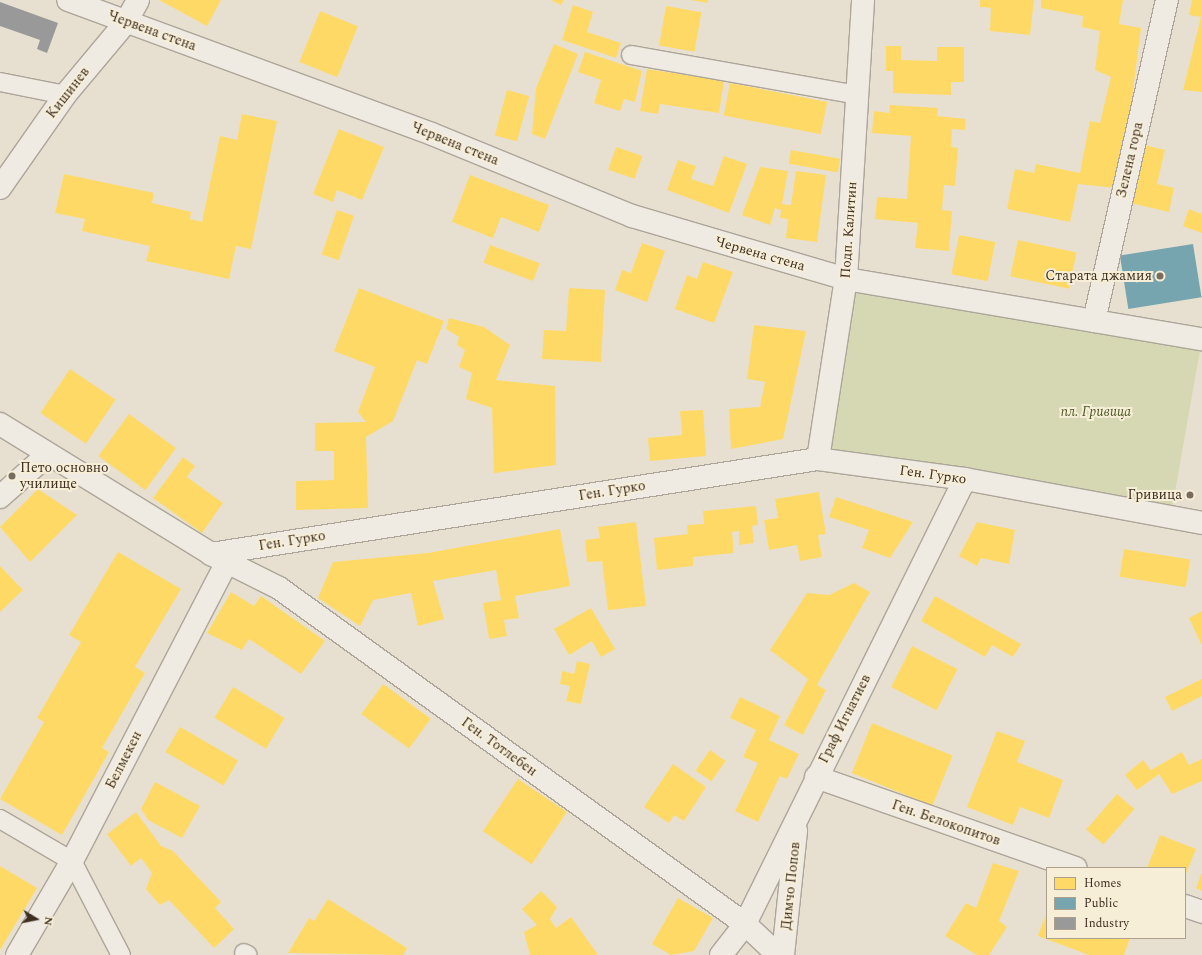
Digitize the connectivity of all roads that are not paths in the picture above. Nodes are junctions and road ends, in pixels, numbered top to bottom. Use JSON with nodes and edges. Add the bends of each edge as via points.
{"nodes":[{"id":1,"x":68,"y":0,"type":"edge"},
{"id":2,"x":138,"y":0,"type":"edge"},
{"id":3,"x":863,"y":0,"type":"edge"},
{"id":4,"x":1167,"y":0,"type":"edge"},
{"id":5,"x":126,"y":22,"type":"junction"},
{"id":6,"x":631,"y":55,"type":"dead end"},
{"id":7,"x":0,"y":82,"type":"edge"},
{"id":8,"x":65,"y":94,"type":"junction"},
{"id":9,"x":858,"y":95,"type":"junction"},
{"id":10,"x":0,"y":188,"type":"edge"},
{"id":11,"x":846,"y":279,"type":"junction"},
{"id":12,"x":1094,"y":321,"type":"junction"},
{"id":13,"x":1202,"y":339,"type":"edge"},
{"id":14,"x":0,"y":424,"type":"edge"},
{"id":15,"x":47,"y":455,"type":"junction"},
{"id":16,"x":818,"y":459,"type":"junction"},
{"id":17,"x":965,"y":480,"type":"junction"},
{"id":18,"x":0,"y":497,"type":"edge"},
{"id":19,"x":1202,"y":523,"type":"edge"},
{"id":20,"x":219,"y":558,"type":"junction"},
{"id":21,"x":816,"y":777,"type":"junction"},
{"id":22,"x":798,"y":816,"type":"junction"},
{"id":23,"x":0,"y":820,"type":"edge"},
{"id":24,"x":72,"y":861,"type":"junction"},
{"id":25,"x":1073,"y":867,"type":"edge"},
{"id":26,"x":1186,"y":906,"type":"edge"},
{"id":27,"x":1202,"y":912,"type":"edge"},
{"id":28,"x":745,"y":924,"type":"junction"},
{"id":29,"x":17,"y":955,"type":"edge"},
{"id":30,"x":120,"y":955,"type":"edge"},
{"id":31,"x":721,"y":955,"type":"edge"},
{"id":32,"x":778,"y":955,"type":"edge"},
{"id":33,"x":783,"y":955,"type":"edge"}],
"edges":[{"from":1,"to":5,"type":"street","name":"Червена стена"},
{"from":2,"to":5,"type":"street","name":"Кишинев"},
{"from":3,"to":9,"type":"street","name":"Подп. Калитин"},
{"from":4,"to":12,"type":"street","name":"Зелена гора"},
{"from":5,"to":8,"type":"street","name":"Кишинев"},
{"from":5,"to":11,"type":"street","name":"Червена стена","via":[[432,134],[632,216]]},
{"from":6,"to":9,"type":"lane"},
{"from":7,"to":8,"type":"lane"},
{"from":8,"to":10,"type":"street","name":"Кишинев"},
{"from":9,"to":11,"type":"street","name":"Подп. Калитин"},
{"from":11,"to":12,"type":"street","name":"Червена стена"},
{"from":11,"to":16,"type":"street","name":"Подп. Калитин"},
{"from":12,"to":13,"type":"street","name":"Червена стена"},
{"from":14,"to":15,"type":"street"},
{"from":15,"to":18,"type":"street"},
{"from":15,"to":20,"type":"street"},
{"from":16,"to":17,"type":"street","name":"Ген. Гурко"},
{"from":16,"to":20,"type":"street","name":"Ген. Гурко"},
{"from":17,"to":19,"type":"street","name":"Ген. Гурко"},
{"from":17,"to":21,"type":"street","name":"Граф Игнатиев"},
{"from":20,"to":24,"type":"street","name":"Белмекен"},
{"from":20,"to":28,"type":"street","name":"Ген. Тотлебен","via":[[279,588]]},
{"from":21,"to":22,"type":"street","name":"Граф Игнатиев"},
{"from":21,"to":25,"type":"street","name":"Ген. Белокопитов"},
{"from":22,"to":28,"type":"street","name":"Граф Игнатиев"},
{"from":22,"to":33,"type":"street","name":"Димчо Попов"},
{"from":23,"to":24,"type":"lane"},
{"from":24,"to":29,"type":"street","name":"Белмекен"},
{"from":24,"to":30,"type":"lane"},
{"from":26,"to":27,"type":"street"},
{"from":28,"to":31,"type":"street","name":"Граф Игнатиев"},
{"from":28,"to":32,"type":"street","name":"Ген. Тотлебен"}]}
